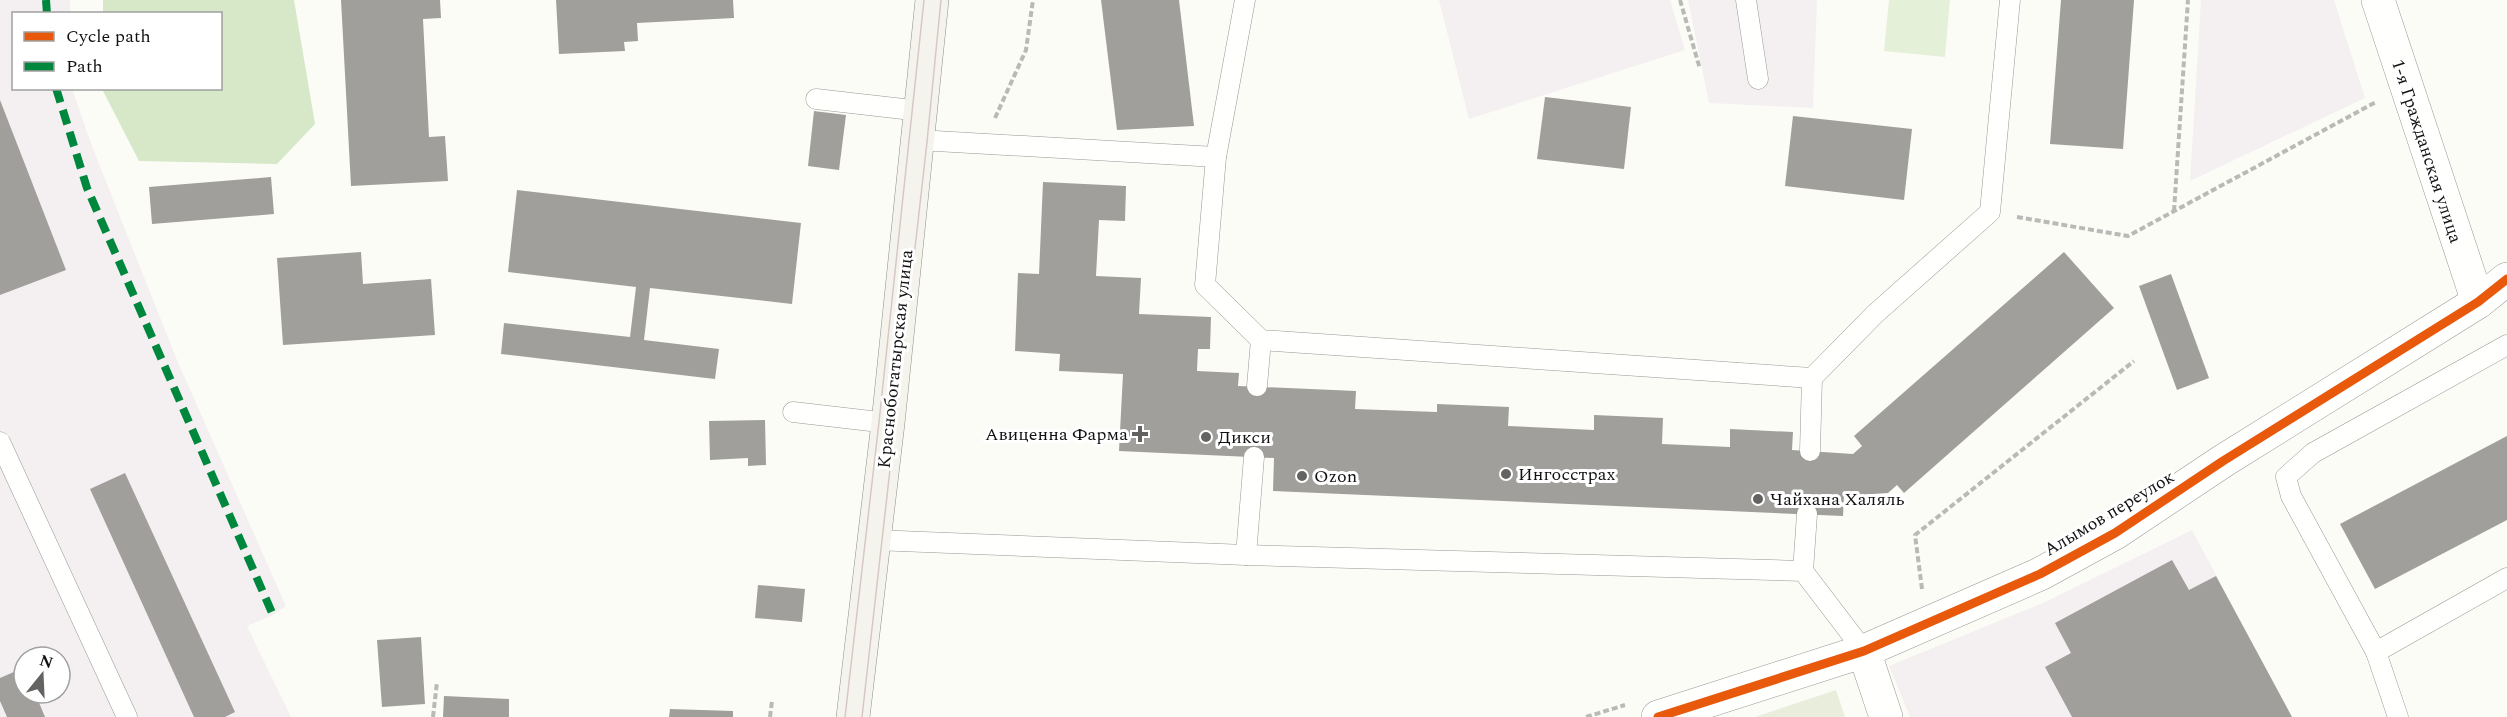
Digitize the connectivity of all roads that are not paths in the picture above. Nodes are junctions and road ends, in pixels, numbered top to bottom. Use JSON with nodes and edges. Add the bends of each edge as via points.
{"nodes":[{"id":1,"x":932,"y":0,"type":"edge"},
{"id":2,"x":1245,"y":0,"type":"edge"},
{"id":3,"x":1746,"y":0,"type":"edge"},
{"id":4,"x":2010,"y":0,"type":"edge"},
{"id":5,"x":2378,"y":0,"type":"edge"},
{"id":6,"x":1758,"y":79,"type":"dead end"},
{"id":7,"x":816,"y":99,"type":"dead end"},
{"id":8,"x":920,"y":126,"type":"junction"},
{"id":9,"x":1216,"y":157,"type":"junction"},
{"id":10,"x":2507,"y":279,"type":"edge"},
{"id":11,"x":2478,"y":302,"type":"junction"},
{"id":12,"x":1261,"y":340,"type":"junction"},
{"id":13,"x":2507,"y":345,"type":"edge"},
{"id":14,"x":1812,"y":378,"type":"junction"},
{"id":15,"x":1257,"y":386,"type":"dead end"},
{"id":16,"x":793,"y":412,"type":"dead end"},
{"id":17,"x":888,"y":423,"type":"junction"},
{"id":18,"x":0,"y":442,"type":"edge"},
{"id":19,"x":1810,"y":451,"type":"dead end"},
{"id":20,"x":1254,"y":457,"type":"dead end"},
{"id":21,"x":1807,"y":514,"type":"dead end"},
{"id":22,"x":874,"y":540,"type":"junction"},
{"id":23,"x":1246,"y":555,"type":"junction"},
{"id":24,"x":1803,"y":571,"type":"junction"},
{"id":25,"x":2507,"y":578,"type":"edge"},
{"id":26,"x":1864,"y":651,"type":"junction"},
{"id":27,"x":2376,"y":652,"type":"junction"},
{"id":28,"x":127,"y":717,"type":"edge"},
{"id":29,"x":854,"y":717,"type":"edge"},
{"id":30,"x":1658,"y":717,"type":"edge"},
{"id":31,"x":1886,"y":717,"type":"edge"},
{"id":32,"x":2398,"y":717,"type":"edge"}],
"edges":[{"from":1,"to":8,"type":"main road","name":"Краснобогатырская улица"},
{"from":2,"to":9,"type":"lane"},
{"from":3,"to":6,"type":"lane"},
{"from":4,"to":14,"type":"lane","via":[[1990,212],[1875,314]]},
{"from":5,"to":11,"type":"street","name":"1-я Гражданская улица"},
{"from":7,"to":8,"type":"lane"},
{"from":8,"to":9,"type":"lane","via":[[987,146]]},
{"from":8,"to":17,"type":"main road","name":"Краснобогатырская улица"},
{"from":9,"to":12,"type":"lane","via":[[1205,285]]},
{"from":10,"to":11,"type":"street","name":"Алымов переулок"},
{"from":11,"to":26,"type":"street","name":"Алымов переулок","via":[[2115,533],[2040,574]]},
{"from":12,"to":14,"type":"lane"},
{"from":12,"to":15,"type":"lane"},
{"from":13,"to":27,"type":"lane","via":[[2313,453],[2286,477],[2291,496]]},
{"from":14,"to":19,"type":"lane"},
{"from":16,"to":17,"type":"lane"},
{"from":17,"to":22,"type":"main road","name":"Краснобогатырская улица"},
{"from":18,"to":28,"type":"lane"},
{"from":20,"to":23,"type":"lane"},
{"from":21,"to":24,"type":"lane"},
{"from":22,"to":23,"type":"lane"},
{"from":22,"to":29,"type":"main road","name":"Краснобогатырская улица"},
{"from":23,"to":24,"type":"lane"},
{"from":24,"to":26,"type":"lane"},
{"from":25,"to":27,"type":"lane"},
{"from":26,"to":30,"type":"street","name":"Алымов переулок"},
{"from":26,"to":31,"type":"street"},
{"from":27,"to":32,"type":"lane"}]}
